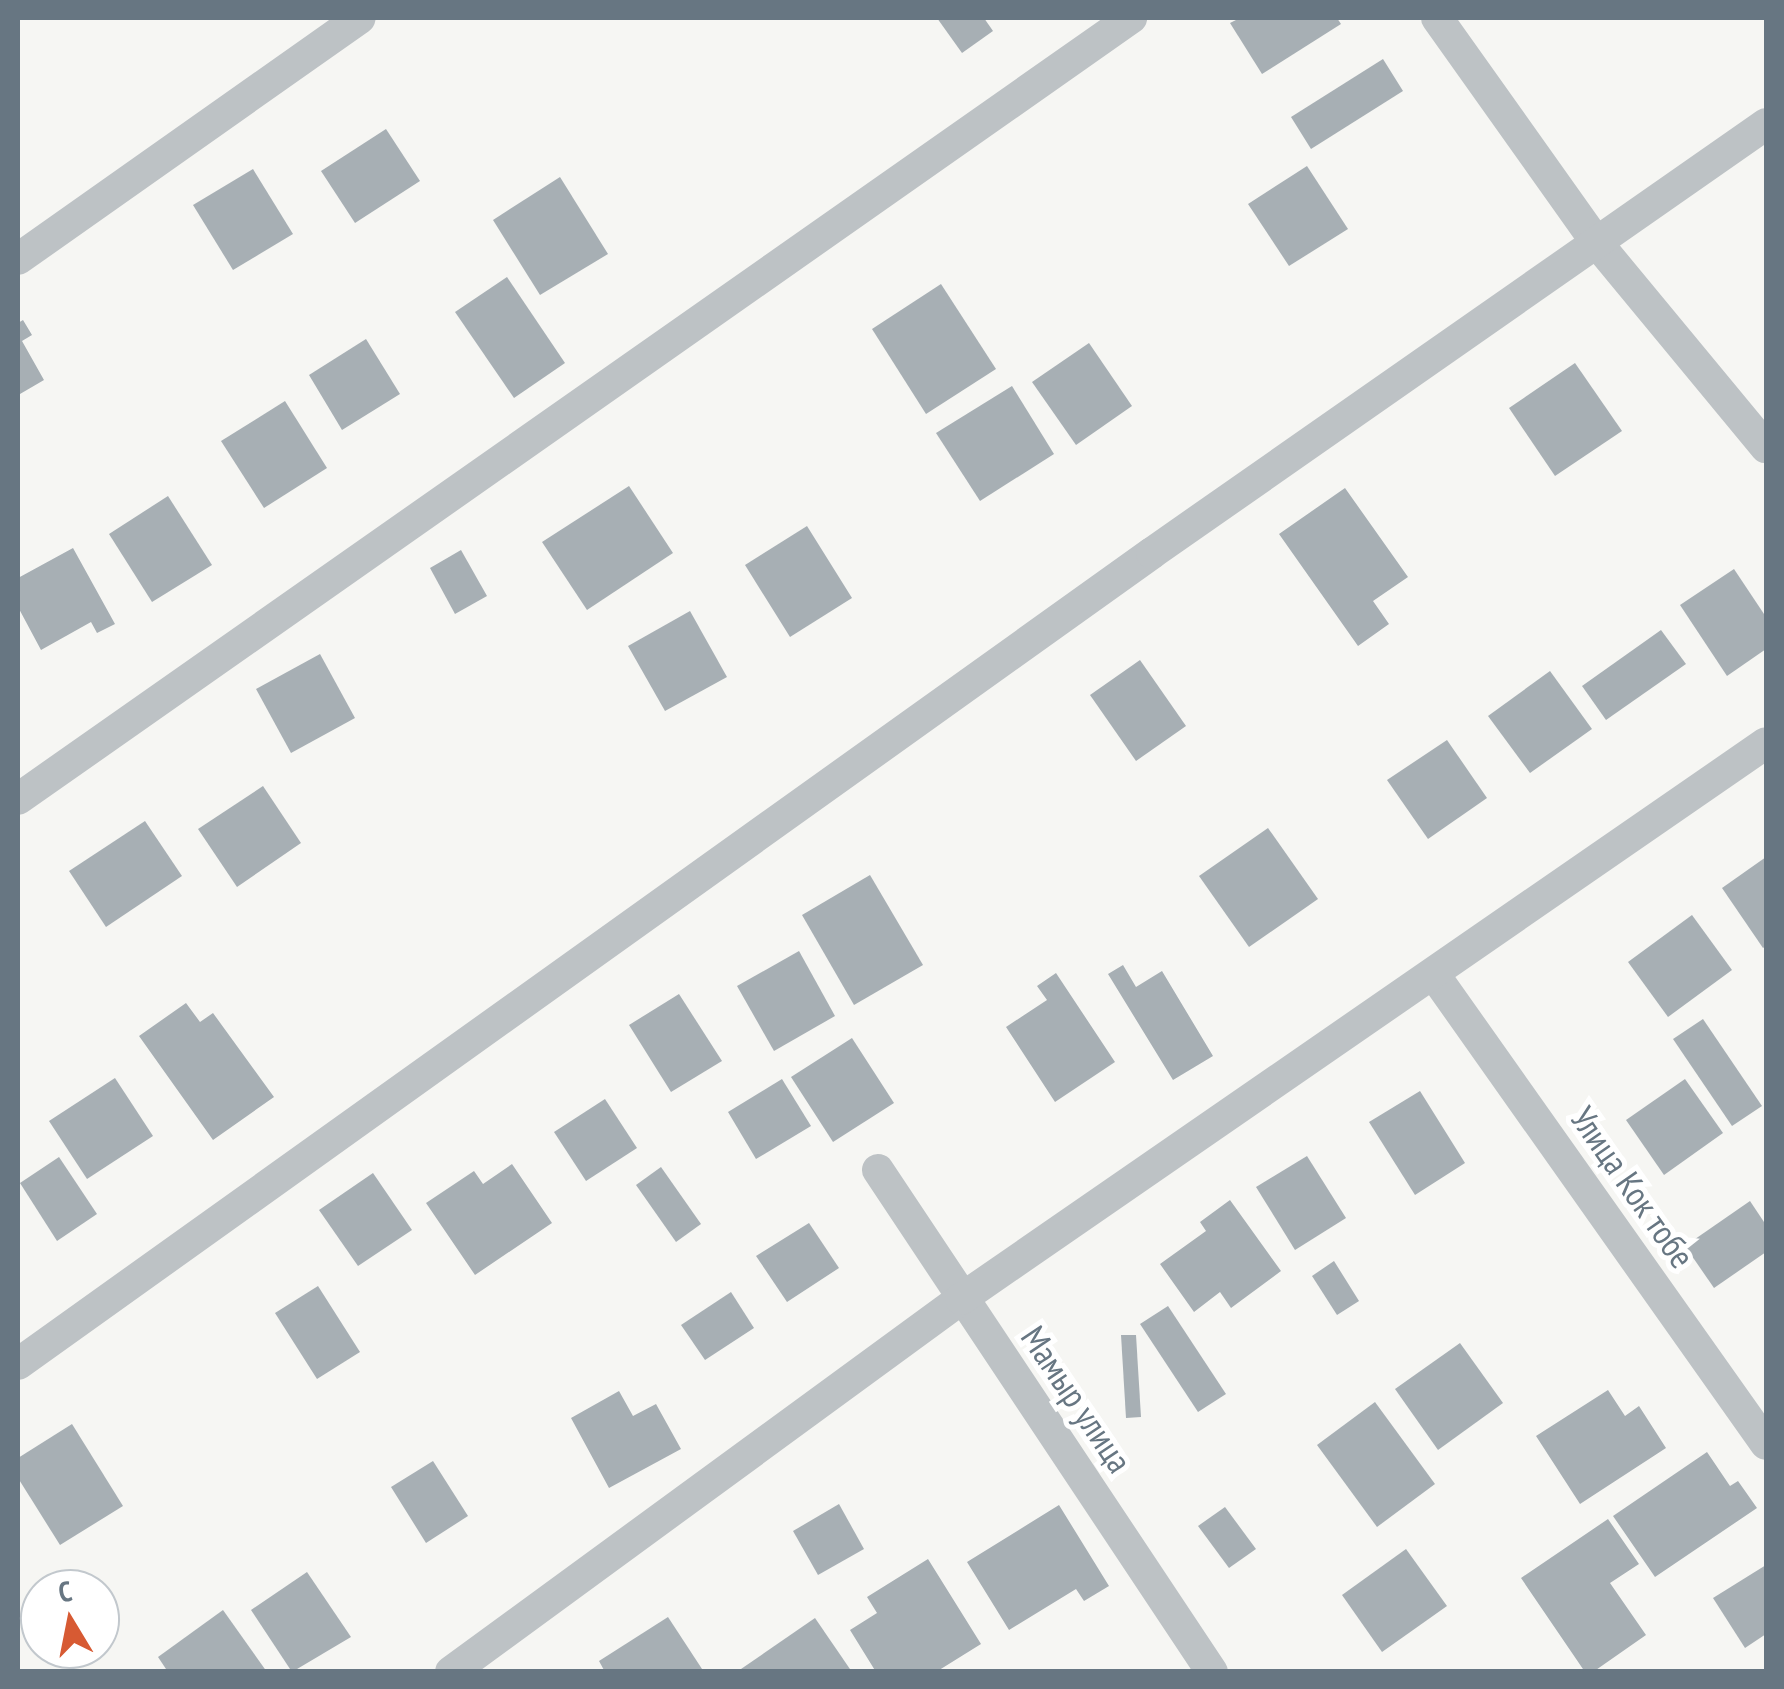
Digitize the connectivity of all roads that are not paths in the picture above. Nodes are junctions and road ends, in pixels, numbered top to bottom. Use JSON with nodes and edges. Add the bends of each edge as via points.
{"nodes":[{"id":1,"x":360,"y":18,"type":"edge"},
{"id":2,"x":1131,"y":18,"type":"edge"},
{"id":3,"x":1437,"y":18,"type":"edge"},
{"id":4,"x":1766,"y":124,"type":"edge"},
{"id":5,"x":1597,"y":243,"type":"junction"},
{"id":6,"x":18,"y":259,"type":"edge"},
{"id":7,"x":1766,"y":447,"type":"edge"},
{"id":8,"x":1766,"y":743,"type":"edge"},
{"id":9,"x":18,"y":799,"type":"edge"},
{"id":10,"x":1435,"y":976,"type":"junction"},
{"id":11,"x":878,"y":1170,"type":"dead end"},
{"id":12,"x":961,"y":1299,"type":"junction"},
{"id":13,"x":18,"y":1364,"type":"edge"},
{"id":14,"x":1766,"y":1444,"type":"edge"},
{"id":15,"x":469,"y":1666,"type":"edge"},
{"id":16,"x":1212,"y":1672,"type":"edge"}],
"edges":[{"from":1,"to":6,"type":"street"},
{"from":2,"to":9,"type":"street"},
{"from":3,"to":5,"type":"street"},
{"from":4,"to":5,"type":"street"},
{"from":5,"to":7,"type":"street"},
{"from":5,"to":13,"type":"street"},
{"from":8,"to":10,"type":"street"},
{"from":10,"to":12,"type":"street"},
{"from":10,"to":14,"type":"street","name":"Улица Кок тобе"},
{"from":11,"to":12,"type":"street","name":"Мамыр улица"},
{"from":12,"to":15,"type":"street"},
{"from":12,"to":16,"type":"street","name":"Мамыр улица"}]}
